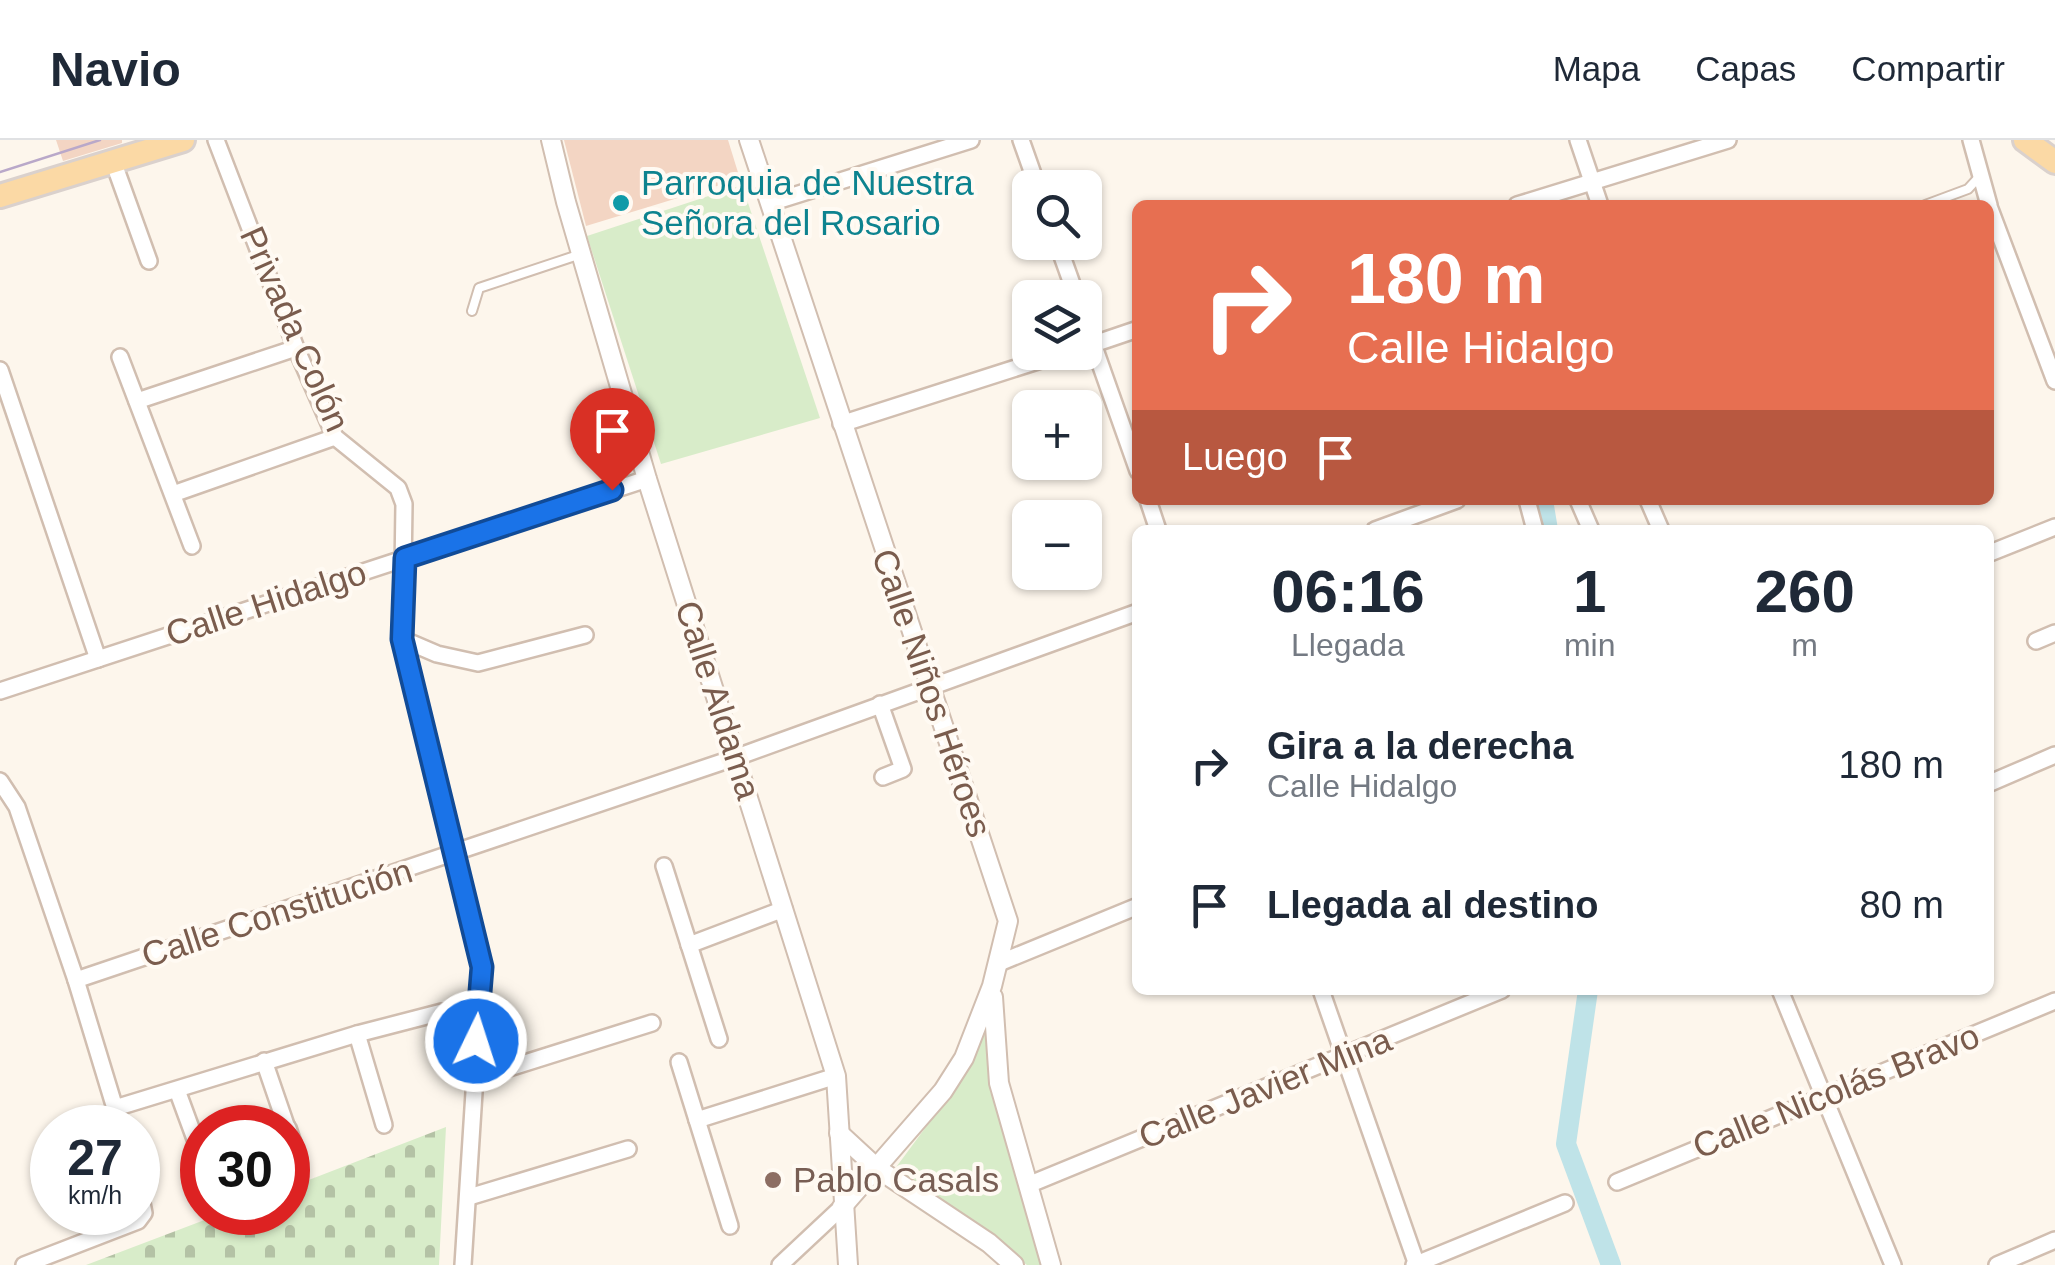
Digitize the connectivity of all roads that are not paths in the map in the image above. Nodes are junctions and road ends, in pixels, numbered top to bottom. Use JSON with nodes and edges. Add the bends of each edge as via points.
{"nodes":[{"id":1,"x":183,"y":140,"type":"edge"},
{"id":2,"x":216,"y":140,"type":"edge"},
{"id":3,"x":552,"y":140,"type":"edge"},
{"id":4,"x":749,"y":140,"type":"edge"},
{"id":5,"x":971,"y":140,"type":"edge"},
{"id":6,"x":1021,"y":140,"type":"edge"},
{"id":7,"x":1578,"y":140,"type":"edge"},
{"id":8,"x":1728,"y":140,"type":"edge"},
{"id":9,"x":2026,"y":140,"type":"edge"},
{"id":10,"x":1972,"y":142,"type":"edge"},
{"id":11,"x":114,"y":161,"type":"junction"},
{"id":12,"x":2055,"y":162,"type":"edge"},
{"id":13,"x":1032,"y":170,"type":"edge"},
{"id":14,"x":1979,"y":177,"type":"junction"},
{"id":15,"x":1592,"y":181,"type":"junction"},
{"id":16,"x":0,"y":196,"type":"edge"},
{"id":17,"x":1533,"y":200,"type":"edge"},
{"id":18,"x":1598,"y":200,"type":"edge"},
{"id":19,"x":1938,"y":200,"type":"edge"},
{"id":20,"x":1987,"y":200,"type":"edge"},
{"id":21,"x":770,"y":204,"type":"junction"},
{"id":22,"x":1994,"y":221,"type":"edge"},
{"id":23,"x":581,"y":254,"type":"junction"},
{"id":24,"x":148,"y":260,"type":"dead end"},
{"id":25,"x":2008,"y":260,"type":"junction"},
{"id":26,"x":1994,"y":266,"type":"edge"},
{"id":27,"x":472,"y":311,"type":"dead end"},
{"id":28,"x":1132,"y":331,"type":"edge"},
{"id":29,"x":1102,"y":341,"type":"edge"},
{"id":30,"x":296,"y":348,"type":"junction"},
{"id":31,"x":120,"y":357,"type":"dead end"},
{"id":32,"x":2051,"y":360,"type":"edge"},
{"id":33,"x":1012,"y":369,"type":"edge"},
{"id":34,"x":0,"y":370,"type":"edge"},
{"id":35,"x":1099,"y":370,"type":"edge"},
{"id":36,"x":2055,"y":381,"type":"edge"},
{"id":37,"x":137,"y":401,"type":"junction"},
{"id":38,"x":842,"y":424,"type":"junction"},
{"id":39,"x":336,"y":437,"type":"junction"},
{"id":40,"x":1132,"y":455,"type":"edge"},
{"id":41,"x":646,"y":479,"type":"junction"},
{"id":42,"x":174,"y":494,"type":"junction"},
{"id":43,"x":1444,"y":505,"type":"edge"},
{"id":44,"x":1390,"y":525,"type":"edge"},
{"id":45,"x":2055,"y":526,"type":"edge"},
{"id":46,"x":192,"y":546,"type":"dead end"},
{"id":47,"x":1994,"y":552,"type":"edge"},
{"id":48,"x":405,"y":558,"type":"junction"},
{"id":49,"x":1132,"y":614,"type":"edge"},
{"id":50,"x":2055,"y":633,"type":"edge"},
{"id":51,"x":585,"y":634,"type":"dead end"},
{"id":52,"x":402,"y":639,"type":"junction"},
{"id":53,"x":2036,"y":641,"type":"dead end"},
{"id":54,"x":98,"y":659,"type":"junction"},
{"id":55,"x":930,"y":685,"type":"junction"},
{"id":56,"x":0,"y":691,"type":"edge"},
{"id":57,"x":880,"y":704,"type":"junction"},
{"id":58,"x":2055,"y":755,"type":"edge"},
{"id":59,"x":737,"y":757,"type":"junction"},
{"id":60,"x":883,"y":777,"type":"dead end"},
{"id":61,"x":0,"y":781,"type":"edge"},
{"id":62,"x":1994,"y":781,"type":"edge"},
{"id":63,"x":453,"y":855,"type":"junction"},
{"id":64,"x":664,"y":866,"type":"dead end"},
{"id":65,"x":1132,"y":908,"type":"edge"},
{"id":66,"x":784,"y":909,"type":"junction"},
{"id":67,"x":689,"y":944,"type":"junction"},
{"id":68,"x":999,"y":963,"type":"junction"},
{"id":69,"x":76,"y":980,"type":"junction"},
{"id":70,"x":992,"y":986,"type":"junction"},
{"id":71,"x":1323,"y":995,"type":"edge"},
{"id":72,"x":1490,"y":995,"type":"edge"},
{"id":73,"x":1782,"y":995,"type":"edge"},
{"id":74,"x":2055,"y":1001,"type":"edge"},
{"id":75,"x":442,"y":1012,"type":"dead end"},
{"id":76,"x":652,"y":1023,"type":"dead end"},
{"id":77,"x":357,"y":1034,"type":"junction"},
{"id":78,"x":719,"y":1038,"type":"dead end"},
{"id":79,"x":1344,"y":1056,"type":"junction"},
{"id":80,"x":264,"y":1061,"type":"junction"},
{"id":81,"x":679,"y":1062,"type":"dead end"},
{"id":82,"x":836,"y":1076,"type":"junction"},
{"id":83,"x":474,"y":1079,"type":"junction"},
{"id":84,"x":177,"y":1090,"type":"junction"},
{"id":85,"x":1824,"y":1097,"type":"junction"},
{"id":86,"x":114,"y":1105,"type":"edge"},
{"id":87,"x":125,"y":1105,"type":"edge"},
{"id":88,"x":183,"y":1105,"type":"edge"},
{"id":89,"x":279,"y":1105,"type":"edge"},
{"id":90,"x":697,"y":1120,"type":"junction"},
{"id":91,"x":384,"y":1124,"type":"dead end"},
{"id":92,"x":839,"y":1133,"type":"junction"},
{"id":93,"x":628,"y":1149,"type":"dead end"},
{"id":94,"x":878,"y":1169,"type":"junction"},
{"id":95,"x":1617,"y":1182,"type":"dead end"},
{"id":96,"x":1028,"y":1186,"type":"junction"},
{"id":97,"x":469,"y":1197,"type":"junction"},
{"id":98,"x":1565,"y":1203,"type":"dead end"},
{"id":99,"x":842,"y":1207,"type":"junction"},
{"id":100,"x":730,"y":1226,"type":"dead end"},
{"id":101,"x":102,"y":1235,"type":"edge"},
{"id":102,"x":2055,"y":1240,"type":"edge"},
{"id":103,"x":24,"y":1265,"type":"edge"},
{"id":104,"x":463,"y":1265,"type":"edge"},
{"id":105,"x":780,"y":1265,"type":"edge"},
{"id":106,"x":848,"y":1265,"type":"edge"},
{"id":107,"x":1014,"y":1265,"type":"edge"},
{"id":108,"x":1052,"y":1265,"type":"edge"},
{"id":109,"x":1416,"y":1265,"type":"edge"},
{"id":110,"x":1893,"y":1265,"type":"edge"},
{"id":111,"x":1997,"y":1265,"type":"edge"}],
"edges":[{"from":1,"to":11,"type":"main road"},
{"from":2,"to":30,"type":"street","name":"Privada Colón"},
{"from":3,"to":23,"type":"street","name":"Calle Aldama"},
{"from":4,"to":21,"type":"street","name":"Calle Niños Héroes"},
{"from":5,"to":21,"type":"street"},
{"from":6,"to":13,"type":"street"},
{"from":7,"to":15,"type":"street"},
{"from":8,"to":15,"type":"street"},
{"from":9,"to":12,"type":"main road"},
{"from":10,"to":14,"type":"street"},
{"from":11,"to":16,"type":"main road"},
{"from":11,"to":24,"type":"street"},
{"from":14,"to":19,"type":"lane","via":[[1968,189]]},
{"from":14,"to":20,"type":"street"},
{"from":15,"to":17,"type":"street"},
{"from":15,"to":18,"type":"street"},
{"from":21,"to":38,"type":"street","name":"Calle Niños Héroes"},
{"from":22,"to":25,"type":"street"},
{"from":23,"to":27,"type":"lane","via":[[479,288]]},
{"from":23,"to":41,"type":"street","name":"Calle Aldama"},
{"from":25,"to":26,"type":"street"},
{"from":25,"to":32,"type":"street"},
{"from":28,"to":29,"type":"street"},
{"from":30,"to":37,"type":"street"},
{"from":30,"to":39,"type":"street","name":"Privada Colón"},
{"from":31,"to":37,"type":"street"},
{"from":32,"to":36,"type":"street"},
{"from":33,"to":38,"type":"street"},
{"from":34,"to":54,"type":"street"},
{"from":35,"to":40,"type":"street"},
{"from":37,"to":42,"type":"street"},
{"from":38,"to":55,"type":"street","name":"Calle Niños Héroes"},
{"from":39,"to":42,"type":"street"},
{"from":39,"to":48,"type":"street","name":"Privada Colón","via":[[398,488]]},
{"from":41,"to":48,"type":"street","name":"Calle Hidalgo"},
{"from":41,"to":59,"type":"street","name":"Calle Aldama"},
{"from":42,"to":46,"type":"street"},
{"from":43,"to":44,"type":"street"},
{"from":45,"to":47,"type":"street"},
{"from":48,"to":52,"type":"street","name":"Privada Colón"},
{"from":48,"to":54,"type":"street","name":"Calle Hidalgo"},
{"from":49,"to":55,"type":"street","name":"Calle Constitución"},
{"from":50,"to":53,"type":"street"},
{"from":51,"to":52,"type":"street","via":[[478,663]]},
{"from":52,"to":63,"type":"street","name":"Privada Colón"},
{"from":54,"to":56,"type":"street","name":"Calle Hidalgo"},
{"from":55,"to":57,"type":"street","name":"Calle Constitución"},
{"from":55,"to":68,"type":"street","name":"Calle Niños Héroes","via":[[1008,921]]},
{"from":57,"to":59,"type":"street","name":"Calle Constitución"},
{"from":57,"to":60,"type":"street","via":[[904,769]]},
{"from":58,"to":62,"type":"street"},
{"from":59,"to":63,"type":"street","name":"Calle Constitución"},
{"from":59,"to":66,"type":"street","name":"Calle Aldama"},
{"from":61,"to":69,"type":"street","via":[[16,807]]},
{"from":63,"to":69,"type":"street","name":"Calle Constitución"},
{"from":63,"to":83,"type":"street","name":"Privada Colón","via":[[482,967]]},
{"from":64,"to":67,"type":"street"},
{"from":65,"to":68,"type":"street"},
{"from":66,"to":67,"type":"street"},
{"from":66,"to":82,"type":"street","name":"Calle Aldama"},
{"from":67,"to":78,"type":"street"},
{"from":68,"to":70,"type":"street","name":"Calle Niños Héroes"},
{"from":69,"to":86,"type":"street"},
{"from":70,"to":94,"type":"street","name":"Calle Niños Héroes","via":[[964,1058]]},
{"from":70,"to":96,"type":"street","via":[[1000,1083]]},
{"from":71,"to":79,"type":"street"},
{"from":72,"to":79,"type":"street","name":"Calle Javier Mina"},
{"from":73,"to":85,"type":"street"},
{"from":74,"to":85,"type":"street","name":"Calle Nicolás Bravo"},
{"from":75,"to":77,"type":"street"},
{"from":76,"to":83,"type":"street"},
{"from":77,"to":80,"type":"street"},
{"from":77,"to":91,"type":"street"},
{"from":79,"to":96,"type":"street","name":"Calle Javier Mina"},
{"from":79,"to":109,"type":"street"},
{"from":80,"to":84,"type":"street"},
{"from":80,"to":89,"type":"street"},
{"from":81,"to":90,"type":"street"},
{"from":82,"to":90,"type":"street"},
{"from":82,"to":92,"type":"street","name":"Calle Aldama"},
{"from":83,"to":97,"type":"street","name":"Privada Colón"},
{"from":84,"to":87,"type":"street"},
{"from":84,"to":88,"type":"street"},
{"from":85,"to":95,"type":"street","name":"Calle Nicolás Bravo"},
{"from":85,"to":110,"type":"street"},
{"from":90,"to":100,"type":"street"},
{"from":92,"to":94,"type":"street"},
{"from":92,"to":99,"type":"street","name":"Calle Aldama"},
{"from":93,"to":97,"type":"street"},
{"from":94,"to":99,"type":"street","name":"Calle Niños Héroes"},
{"from":94,"to":107,"type":"street"},
{"from":96,"to":108,"type":"street"},
{"from":97,"to":104,"type":"street","name":"Privada Colón"},
{"from":98,"to":109,"type":"street"},
{"from":99,"to":105,"type":"street"},
{"from":99,"to":106,"type":"street","name":"Calle Aldama"},
{"from":101,"to":103,"type":"street"},
{"from":102,"to":111,"type":"street"}]}
